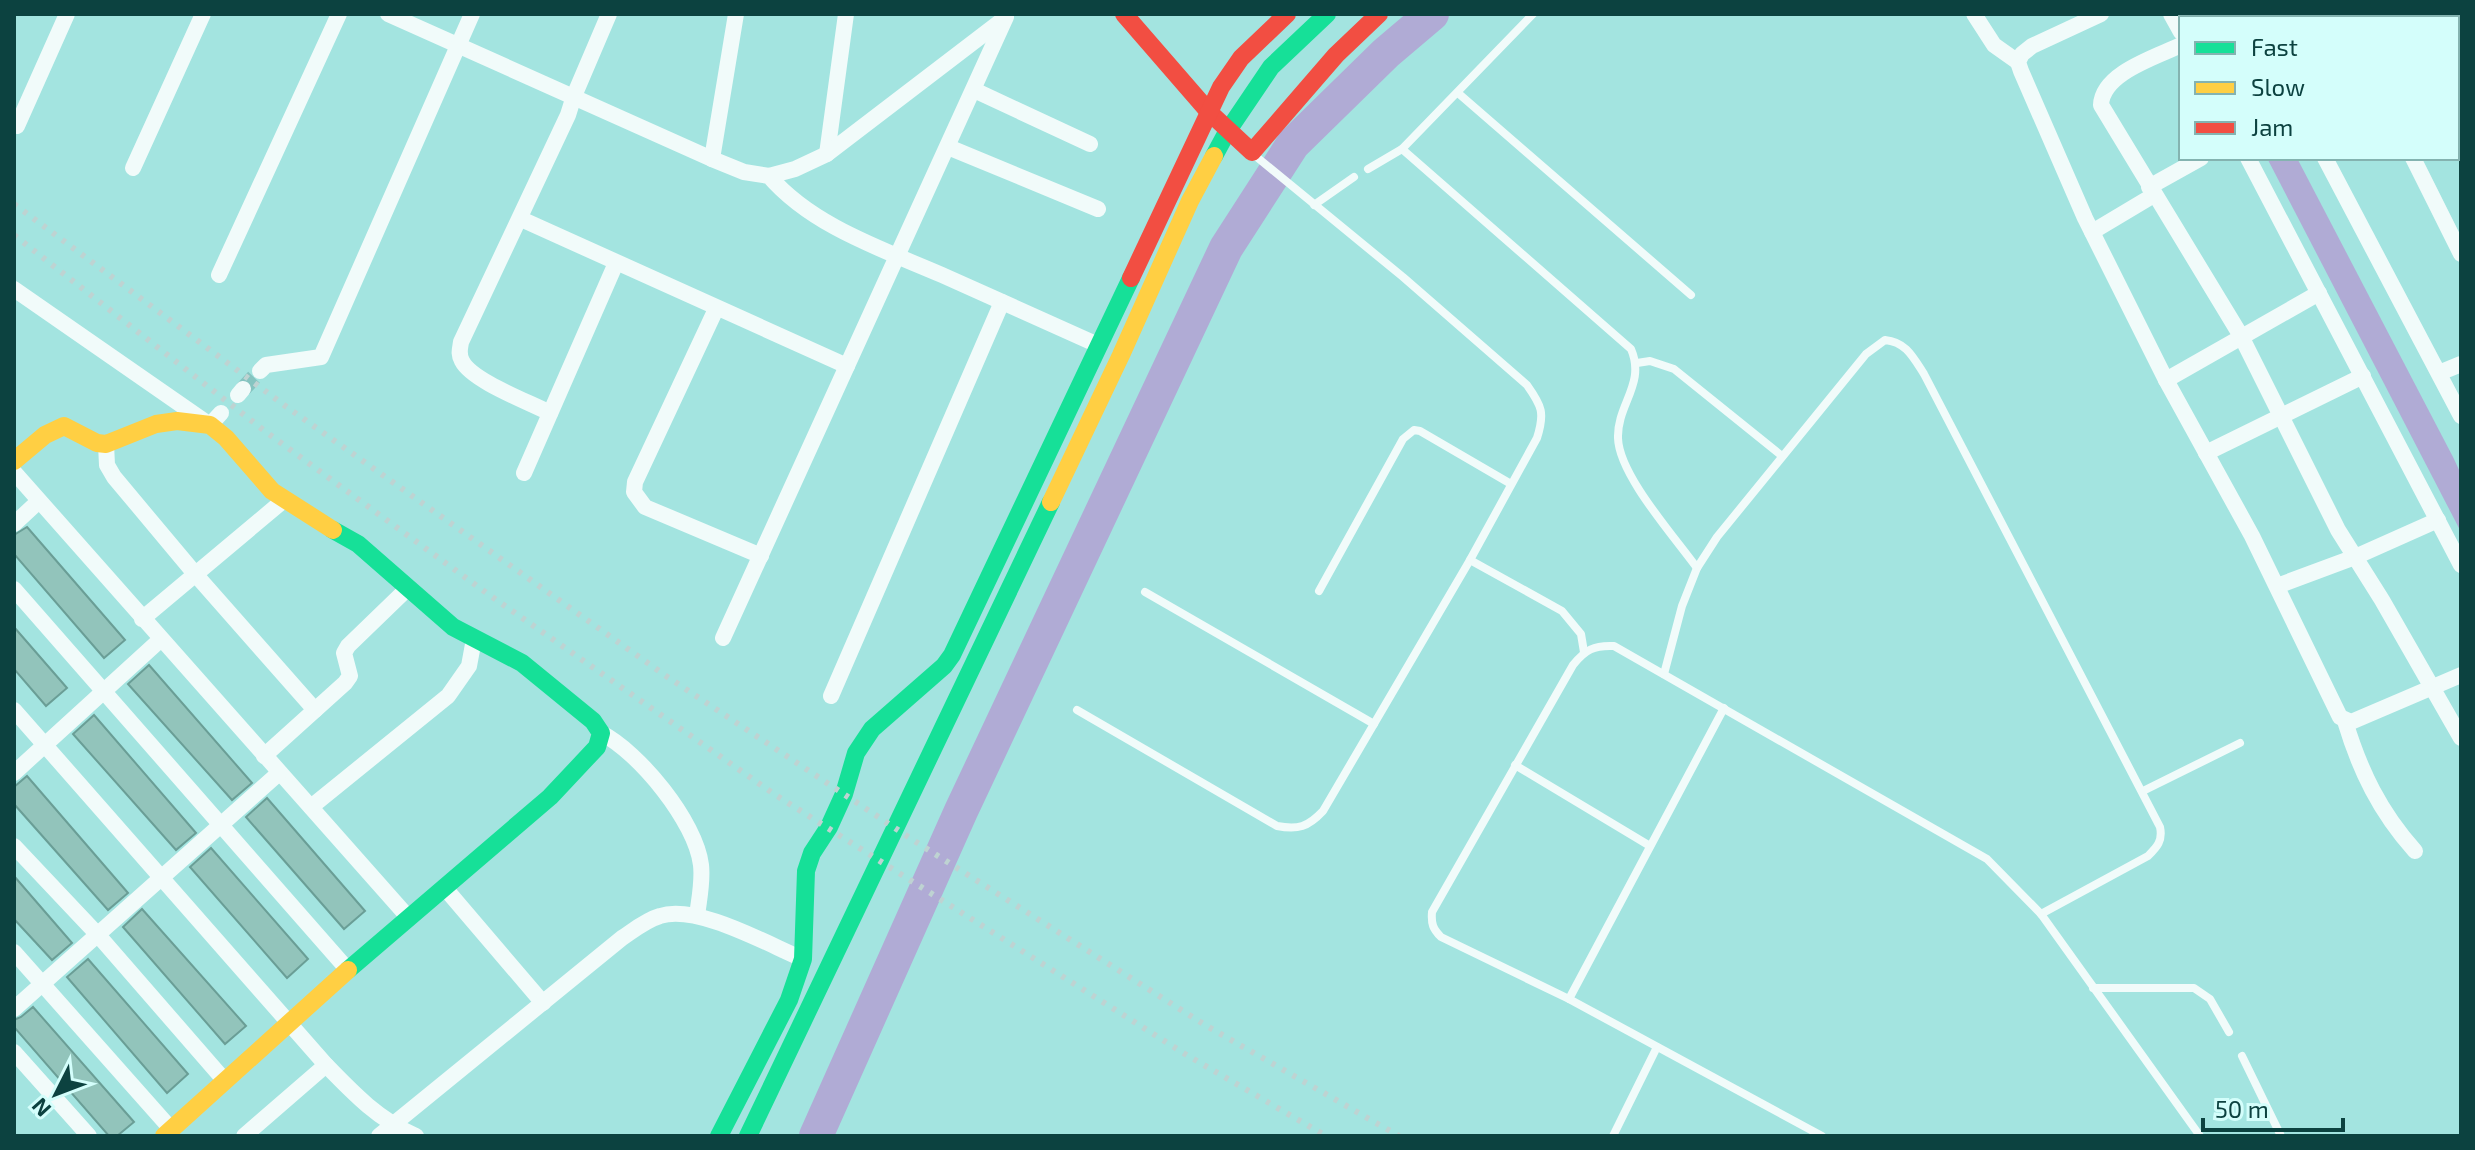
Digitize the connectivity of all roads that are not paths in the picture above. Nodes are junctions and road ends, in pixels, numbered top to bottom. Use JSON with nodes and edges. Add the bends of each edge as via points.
{"nodes":[{"id":1,"x":67,"y":14,"type":"edge"},
{"id":2,"x":203,"y":14,"type":"edge"},
{"id":3,"x":339,"y":14,"type":"edge"},
{"id":4,"x":388,"y":14,"type":"edge"},
{"id":5,"x":472,"y":14,"type":"edge"},
{"id":6,"x":609,"y":14,"type":"edge"},
{"id":7,"x":736,"y":14,"type":"edge"},
{"id":8,"x":846,"y":14,"type":"edge"},
{"id":9,"x":1124,"y":14,"type":"edge"},
{"id":10,"x":1287,"y":14,"type":"edge"},
{"id":11,"x":1327,"y":14,"type":"edge"},
{"id":12,"x":1379,"y":14,"type":"edge"},
{"id":13,"x":1533,"y":14,"type":"edge"},
{"id":14,"x":1974,"y":14,"type":"edge"},
{"id":15,"x":2101,"y":14,"type":"edge"},
{"id":16,"x":1008,"y":16,"type":"edge"},
{"id":17,"x":458,"y":44,"type":"junction"},
{"id":18,"x":2179,"y":46,"type":"edge"},
{"id":19,"x":2018,"y":62,"type":"junction"},
{"id":20,"x":974,"y":90,"type":"junction"},
{"id":21,"x":1458,"y":93,"type":"junction"},
{"id":22,"x":574,"y":96,"type":"junction"},
{"id":23,"x":1209,"y":112,"type":"junction"},
{"id":24,"x":17,"y":126,"type":"dead end"},
{"id":25,"x":1090,"y":144,"type":"dead end"},
{"id":26,"x":948,"y":147,"type":"junction"},
{"id":27,"x":1402,"y":149,"type":"junction"},
{"id":28,"x":827,"y":154,"type":"junction"},
{"id":29,"x":1258,"y":158,"type":"junction"},
{"id":30,"x":712,"y":159,"type":"junction"},
{"id":31,"x":2198,"y":160,"type":"edge"},
{"id":32,"x":2249,"y":160,"type":"edge"},
{"id":33,"x":2326,"y":160,"type":"edge"},
{"id":34,"x":2414,"y":160,"type":"edge"},
{"id":35,"x":133,"y":168,"type":"dead end"},
{"id":36,"x":1368,"y":169,"type":"dead end"},
{"id":37,"x":769,"y":176,"type":"junction"},
{"id":38,"x":1354,"y":177,"type":"dead end"},
{"id":39,"x":2152,"y":191,"type":"junction"},
{"id":40,"x":1314,"y":205,"type":"junction"},
{"id":41,"x":1098,"y":209,"type":"dead end"},
{"id":42,"x":521,"y":219,"type":"junction"},
{"id":43,"x":2092,"y":232,"type":"junction"},
{"id":44,"x":2461,"y":254,"type":"edge"},
{"id":45,"x":896,"y":255,"type":"junction"},
{"id":46,"x":616,"y":263,"type":"junction"},
{"id":47,"x":219,"y":275,"type":"dead end"},
{"id":48,"x":14,"y":289,"type":"edge"},
{"id":49,"x":2319,"y":293,"type":"junction"},
{"id":50,"x":1691,"y":295,"type":"dead end"},
{"id":51,"x":1002,"y":302,"type":"junction"},
{"id":52,"x":716,"y":309,"type":"junction"},
{"id":53,"x":2241,"y":336,"type":"junction"},
{"id":54,"x":1098,"y":345,"type":"junction"},
{"id":55,"x":1637,"y":363,"type":"junction"},
{"id":56,"x":2461,"y":364,"type":"edge"},
{"id":57,"x":847,"y":366,"type":"junction"},
{"id":58,"x":260,"y":371,"type":"tunnel mouth"},
{"id":59,"x":2439,"y":373,"type":"junction"},
{"id":60,"x":2363,"y":376,"type":"junction"},
{"id":61,"x":2166,"y":380,"type":"junction"},
{"id":62,"x":550,"y":413,"type":"junction"},
{"id":63,"x":2283,"y":416,"type":"junction"},
{"id":64,"x":2461,"y":416,"type":"edge"},
{"id":65,"x":215,"y":419,"type":"junction"},
{"id":66,"x":106,"y":444,"type":"junction"},
{"id":67,"x":2206,"y":453,"type":"junction"},
{"id":68,"x":1782,"y":456,"type":"junction"},
{"id":69,"x":14,"y":461,"type":"edge"},
{"id":70,"x":14,"y":472,"type":"edge"},
{"id":71,"x":524,"y":473,"type":"dead end"},
{"id":72,"x":1511,"y":484,"type":"junction"},
{"id":73,"x":284,"y":500,"type":"junction"},
{"id":74,"x":39,"y":501,"type":"junction"},
{"id":75,"x":2438,"y":520,"type":"junction"},
{"id":76,"x":14,"y":524,"type":"edge"},
{"id":77,"x":761,"y":556,"type":"junction"},
{"id":78,"x":2355,"y":557,"type":"junction"},
{"id":79,"x":1470,"y":560,"type":"junction"},
{"id":80,"x":2461,"y":565,"type":"edge"},
{"id":81,"x":1697,"y":568,"type":"junction"},
{"id":82,"x":196,"y":575,"type":"junction"},
{"id":83,"x":2277,"y":586,"type":"junction"},
{"id":84,"x":408,"y":588,"type":"junction"},
{"id":85,"x":14,"y":589,"type":"edge"},
{"id":86,"x":1319,"y":591,"type":"dead end"},
{"id":87,"x":1145,"y":592,"type":"dead end"},
{"id":88,"x":142,"y":619,"type":"junction"},
{"id":89,"x":723,"y":638,"type":"dead end"},
{"id":90,"x":474,"y":639,"type":"junction"},
{"id":91,"x":160,"y":640,"type":"junction"},
{"id":92,"x":1584,"y":652,"type":"junction"},
{"id":93,"x":1664,"y":674,"type":"junction"},
{"id":94,"x":2461,"y":675,"type":"edge"},
{"id":95,"x":2433,"y":689,"type":"junction"},
{"id":96,"x":103,"y":692,"type":"junction"},
{"id":97,"x":831,"y":696,"type":"dead end"},
{"id":98,"x":1724,"y":708,"type":"junction"},
{"id":99,"x":14,"y":710,"type":"edge"},
{"id":100,"x":315,"y":710,"type":"junction"},
{"id":101,"x":1077,"y":710,"type":"dead end"},
{"id":102,"x":2345,"y":721,"type":"junction"},
{"id":103,"x":1374,"y":724,"type":"junction"},
{"id":104,"x":601,"y":733,"type":"junction"},
{"id":105,"x":2461,"y":738,"type":"edge"},
{"id":106,"x":2240,"y":743,"type":"dead end"},
{"id":107,"x":44,"y":744,"type":"junction"},
{"id":108,"x":264,"y":756,"type":"junction"},
{"id":109,"x":1515,"y":765,"type":"junction"},
{"id":110,"x":14,"y":773,"type":"edge"},
{"id":111,"x":279,"y":773,"type":"junction"},
{"id":112,"x":2143,"y":791,"type":"junction"},
{"id":113,"x":311,"y":807,"type":"junction"},
{"id":114,"x":222,"y":824,"type":"junction"},
{"id":115,"x":14,"y":846,"type":"edge"},
{"id":116,"x":1650,"y":846,"type":"junction"},
{"id":117,"x":2415,"y":851,"type":"dead end"},
{"id":118,"x":162,"y":877,"type":"junction"},
{"id":119,"x":444,"y":887,"type":"junction"},
{"id":120,"x":2041,"y":914,"type":"junction"},
{"id":121,"x":697,"y":916,"type":"junction"},
{"id":122,"x":408,"y":917,"type":"junction"},
{"id":123,"x":98,"y":935,"type":"junction"},
{"id":124,"x":14,"y":952,"type":"edge"},
{"id":125,"x":803,"y":959,"type":"junction"},
{"id":126,"x":348,"y":970,"type":"junction"},
{"id":127,"x":43,"y":985,"type":"junction"},
{"id":128,"x":2093,"y":988,"type":"junction"},
{"id":129,"x":1569,"y":999,"type":"junction"},
{"id":130,"x":543,"y":1003,"type":"junction"},
{"id":131,"x":14,"y":1009,"type":"edge"},
{"id":132,"x":290,"y":1024,"type":"junction"},
{"id":133,"x":2229,"y":1032,"type":"dead end"},
{"id":134,"x":1657,"y":1047,"type":"junction"},
{"id":135,"x":14,"y":1052,"type":"edge"},
{"id":136,"x":2242,"y":1056,"type":"dead end"},
{"id":137,"x":326,"y":1065,"type":"junction"},
{"id":138,"x":225,"y":1081,"type":"junction"},
{"id":139,"x":394,"y":1126,"type":"junction"},
{"id":140,"x":167,"y":1132,"type":"edge"},
{"id":141,"x":89,"y":1136,"type":"edge"},
{"id":142,"x":244,"y":1136,"type":"edge"},
{"id":143,"x":379,"y":1136,"type":"edge"},
{"id":144,"x":416,"y":1136,"type":"edge"},
{"id":145,"x":719,"y":1136,"type":"edge"},
{"id":146,"x":748,"y":1136,"type":"edge"},
{"id":147,"x":1613,"y":1136,"type":"edge"},
{"id":148,"x":1822,"y":1136,"type":"edge"},
{"id":149,"x":2200,"y":1136,"type":"edge"},
{"id":150,"x":2281,"y":1136,"type":"edge"}],
"edges":[{"from":1,"to":24,"type":"street"},
{"from":2,"to":35,"type":"street"},
{"from":3,"to":47,"type":"street"},
{"from":4,"to":17,"type":"street"},
{"from":5,"to":17,"type":"street"},
{"from":6,"to":22,"type":"street"},
{"from":7,"to":30,"type":"street"},
{"from":8,"to":28,"type":"street"},
{"from":9,"to":23,"type":"street"},
{"from":10,"to":23,"type":"street","via":[[1241,58]]},
{"from":11,"to":146,"type":"street","via":[[1271,67],[1227,132],[1190,201]]},
{"from":12,"to":29,"type":"street","via":[[1336,55]]},
{"from":13,"to":21,"type":"lane"},
{"from":14,"to":19,"type":"street","via":[[1994,45]]},
{"from":15,"to":19,"type":"street","via":[[2032,46]]},
{"from":16,"to":20,"type":"street"},
{"from":16,"to":28,"type":"street"},
{"from":17,"to":22,"type":"street"},
{"from":17,"to":58,"type":"street","via":[[321,357],[266,365]]},
{"from":18,"to":39,"type":"street","via":[[2122,74],[2102,95],[2101,105]]},
{"from":19,"to":43,"type":"street"},
{"from":20,"to":25,"type":"street"},
{"from":20,"to":26,"type":"street"},
{"from":21,"to":27,"type":"lane"},
{"from":21,"to":50,"type":"lane"},
{"from":22,"to":30,"type":"street"},
{"from":22,"to":42,"type":"street"},
{"from":23,"to":29,"type":"street"},
{"from":23,"to":54,"type":"street"},
{"from":26,"to":41,"type":"street"},
{"from":26,"to":45,"type":"street"},
{"from":27,"to":36,"type":"lane"},
{"from":27,"to":55,"type":"lane","via":[[1616,334]]},
{"from":28,"to":37,"type":"street"},
{"from":29,"to":40,"type":"lane"},
{"from":30,"to":37,"type":"street"},
{"from":31,"to":39,"type":"street"},
{"from":32,"to":49,"type":"street"},
{"from":33,"to":59,"type":"street"},
{"from":34,"to":44,"type":"street"},
{"from":37,"to":45,"type":"street","via":[[809,213]]},
{"from":38,"to":40,"type":"lane"},
{"from":39,"to":43,"type":"street"},
{"from":39,"to":53,"type":"street"},
{"from":40,"to":72,"type":"lane","via":[[1527,385],[1540,403],[1537,438]]},
{"from":42,"to":46,"type":"street"},
{"from":42,"to":62,"type":"street","via":[[459,354],[474,374]]},
{"from":43,"to":61,"type":"street"},
{"from":45,"to":51,"type":"street"},
{"from":45,"to":57,"type":"street"},
{"from":46,"to":52,"type":"street"},
{"from":46,"to":62,"type":"street"},
{"from":48,"to":65,"type":"street"},
{"from":49,"to":53,"type":"street"},
{"from":49,"to":60,"type":"street"},
{"from":51,"to":54,"type":"street"},
{"from":51,"to":97,"type":"street"},
{"from":52,"to":57,"type":"street"},
{"from":52,"to":77,"type":"street","via":[[634,492],[645,507]]},
{"from":53,"to":61,"type":"street"},
{"from":53,"to":63,"type":"street"},
{"from":54,"to":125,"type":"street","via":[[952,655],[872,729],[856,753],[844,794],[806,871]]},
{"from":55,"to":68,"type":"lane","via":[[1650,361],[1674,369]]},
{"from":55,"to":81,"type":"lane","via":[[1618,435],[1620,455]]},
{"from":56,"to":59,"type":"street"},
{"from":57,"to":77,"type":"street"},
{"from":59,"to":64,"type":"street"},
{"from":60,"to":63,"type":"street"},
{"from":60,"to":75,"type":"street"},
{"from":61,"to":67,"type":"street"},
{"from":62,"to":71,"type":"street"},
{"from":63,"to":67,"type":"street"},
{"from":63,"to":78,"type":"street"},
{"from":65,"to":66,"type":"street","via":[[156,424]]},
{"from":65,"to":73,"type":"street"},
{"from":66,"to":69,"type":"street","via":[[64,426]]},
{"from":66,"to":82,"type":"street","via":[[114,477]]},
{"from":67,"to":83,"type":"street"},
{"from":68,"to":81,"type":"lane"},
{"from":68,"to":112,"type":"lane","via":[[1876,345],[1896,341],[1909,351]]},
{"from":70,"to":74,"type":"street"},
{"from":72,"to":79,"type":"lane"},
{"from":72,"to":86,"type":"lane","via":[[1414,430],[1403,439]]},
{"from":73,"to":82,"type":"street"},
{"from":73,"to":84,"type":"street","via":[[358,544]]},
{"from":74,"to":76,"type":"street"},
{"from":74,"to":88,"type":"street"},
{"from":75,"to":78,"type":"street"},
{"from":75,"to":80,"type":"street"},
{"from":77,"to":89,"type":"street"},
{"from":78,"to":83,"type":"street"},
{"from":78,"to":95,"type":"street"},
{"from":79,"to":92,"type":"lane","via":[[1562,611],[1581,634]]},
{"from":79,"to":103,"type":"lane"},
{"from":81,"to":93,"type":"lane"},
{"from":82,"to":88,"type":"street"},
{"from":82,"to":100,"type":"street"},
{"from":83,"to":102,"type":"street"},
{"from":84,"to":90,"type":"street"},
{"from":84,"to":100,"type":"street","via":[[348,646],[344,661],[350,676]]},
{"from":85,"to":96,"type":"street"},
{"from":87,"to":103,"type":"lane"},
{"from":88,"to":91,"type":"street"},
{"from":90,"to":104,"type":"street","via":[[522,663]]},
{"from":90,"to":113,"type":"street","via":[[469,666],[448,696]]},
{"from":91,"to":96,"type":"street"},
{"from":91,"to":108,"type":"street"},
{"from":92,"to":93,"type":"lane","via":[[1597,645],[1614,646]]},
{"from":92,"to":109,"type":"lane"},
{"from":93,"to":98,"type":"lane"},
{"from":94,"to":95,"type":"street"},
{"from":95,"to":102,"type":"street"},
{"from":95,"to":105,"type":"street"},
{"from":96,"to":107,"type":"street"},
{"from":96,"to":114,"type":"street"},
{"from":98,"to":116,"type":"lane"},
{"from":98,"to":120,"type":"lane","via":[[1987,859]]},
{"from":99,"to":107,"type":"street"},
{"from":100,"to":108,"type":"street"},
{"from":101,"to":103,"type":"lane","via":[[1269,822],[1295,830],[1323,811]]},
{"from":102,"to":117,"type":"street","via":[[2378,804]]},
{"from":104,"to":119,"type":"street","via":[[597,747],[550,797]]},
{"from":104,"to":121,"type":"street","via":[[633,754],[686,827],[701,866]]},
{"from":106,"to":112,"type":"lane"},
{"from":107,"to":110,"type":"street"},
{"from":107,"to":118,"type":"street"},
{"from":108,"to":111,"type":"street"},
{"from":109,"to":116,"type":"lane"},
{"from":109,"to":129,"type":"lane","via":[[1431,921],[1441,937]]},
{"from":111,"to":113,"type":"street"},
{"from":111,"to":114,"type":"street"},
{"from":112,"to":120,"type":"lane","via":[[2160,827],[2158,846]]},
{"from":113,"to":122,"type":"street"},
{"from":114,"to":118,"type":"street"},
{"from":114,"to":126,"type":"street"},
{"from":115,"to":123,"type":"street"},
{"from":116,"to":129,"type":"lane"},
{"from":118,"to":123,"type":"street"},
{"from":118,"to":132,"type":"street"},
{"from":119,"to":122,"type":"street"},
{"from":119,"to":130,"type":"street"},
{"from":120,"to":128,"type":"lane"},
{"from":121,"to":125,"type":"street"},
{"from":121,"to":130,"type":"street","via":[[662,915],[646,922]]},
{"from":122,"to":126,"type":"street"},
{"from":123,"to":127,"type":"street"},
{"from":123,"to":138,"type":"street"},
{"from":124,"to":127,"type":"street"},
{"from":125,"to":145,"type":"street","via":[[789,1000]]},
{"from":126,"to":132,"type":"street"},
{"from":127,"to":131,"type":"street"},
{"from":127,"to":140,"type":"street"},
{"from":128,"to":133,"type":"lane","via":[[2194,988],[2210,999]]},
{"from":128,"to":149,"type":"lane"},
{"from":129,"to":134,"type":"lane"},
{"from":130,"to":139,"type":"street"},
{"from":132,"to":137,"type":"street"},
{"from":132,"to":138,"type":"street"},
{"from":134,"to":147,"type":"lane"},
{"from":134,"to":148,"type":"lane"},
{"from":135,"to":141,"type":"street"},
{"from":136,"to":150,"type":"lane"},
{"from":137,"to":139,"type":"street","via":[[363,1104]]},
{"from":137,"to":142,"type":"street"},
{"from":138,"to":140,"type":"street"},
{"from":139,"to":143,"type":"street"},
{"from":139,"to":144,"type":"street"}]}
